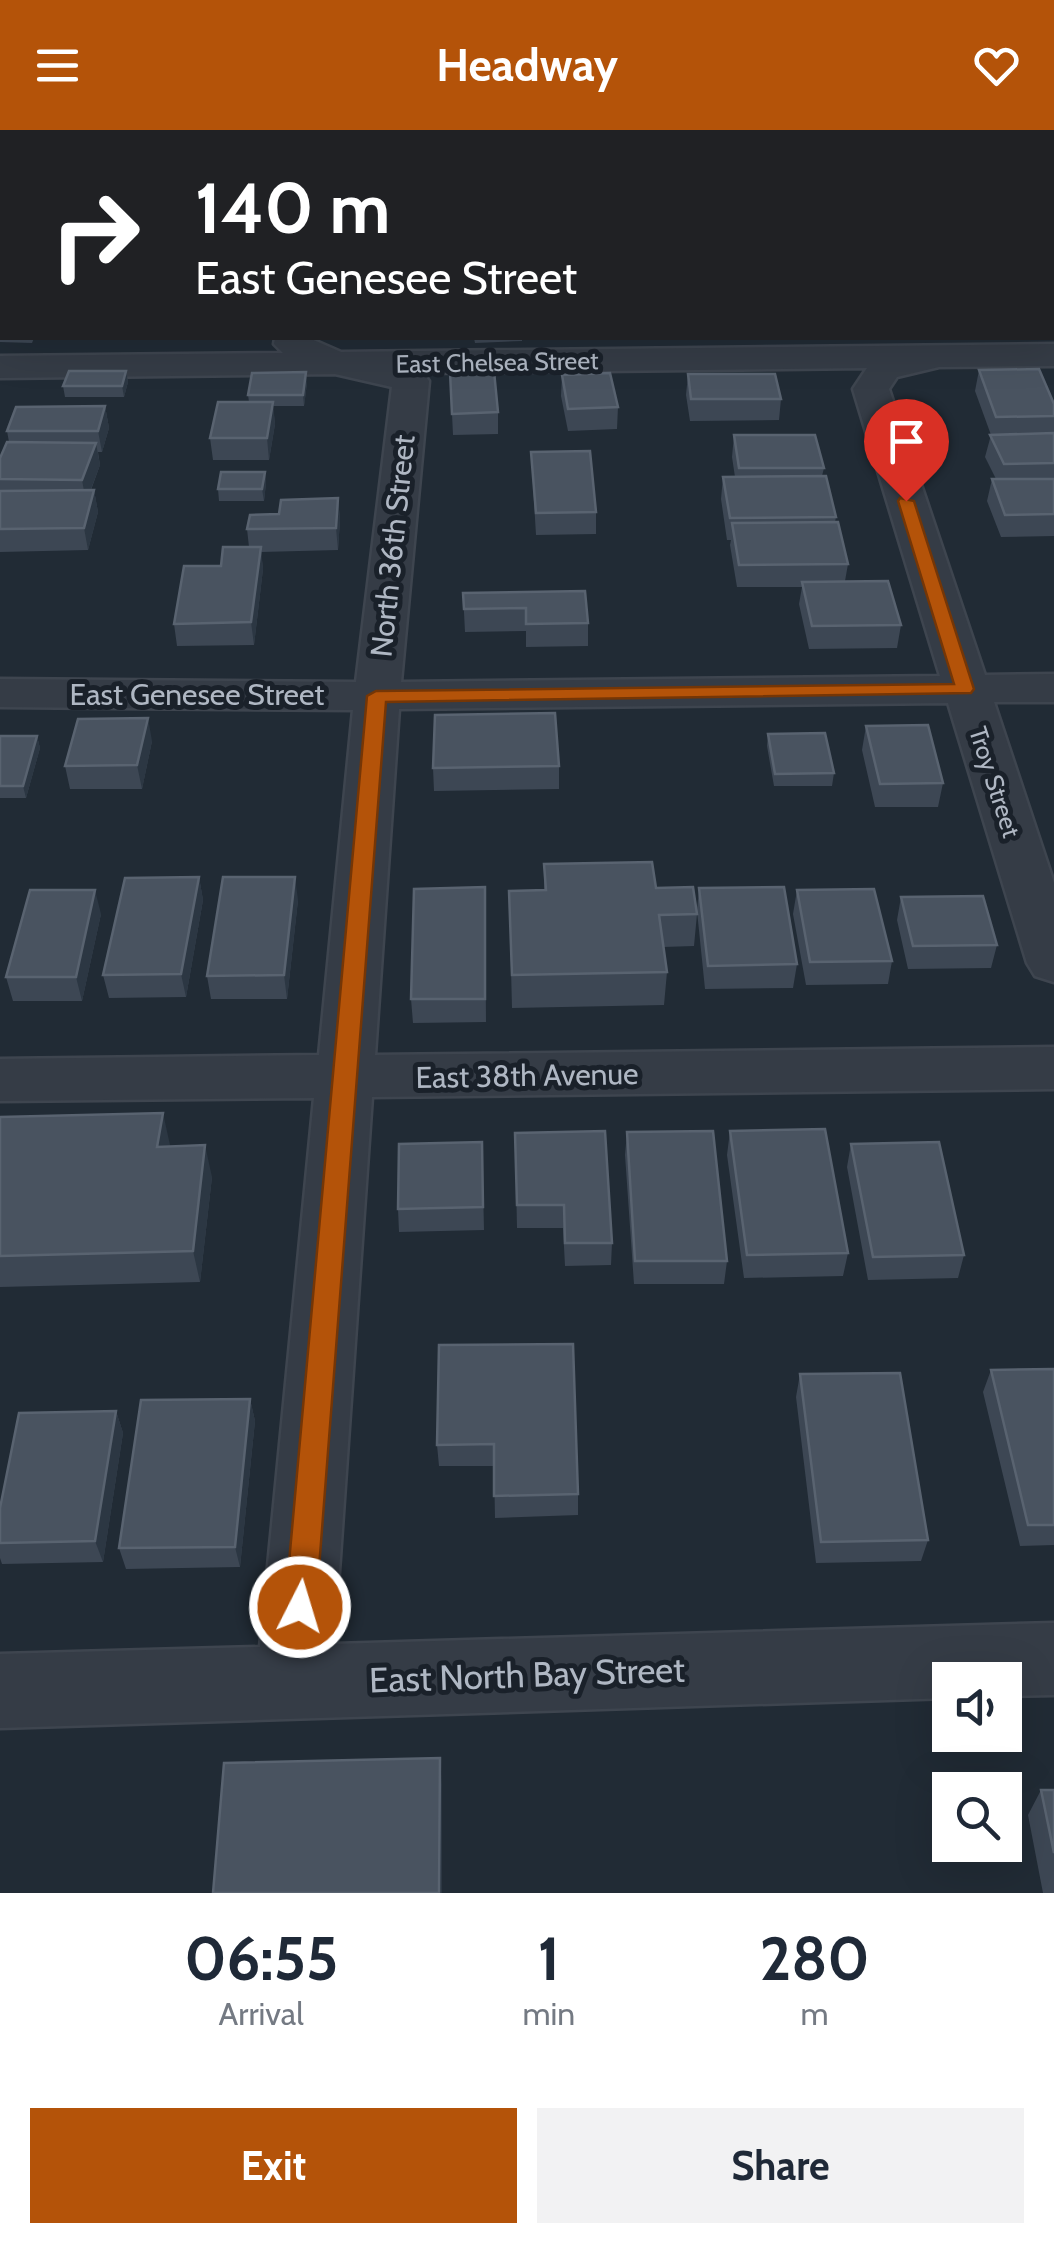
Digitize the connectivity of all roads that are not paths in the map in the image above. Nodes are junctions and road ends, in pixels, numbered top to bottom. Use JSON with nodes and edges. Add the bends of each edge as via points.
{"nodes":[{"id":1,"x":989,"y":340,"type":"edge"},
{"id":2,"x":640,"y":349,"type":"edge"},
{"id":3,"x":315,"y":351,"type":"edge"},
{"id":4,"x":1054,"y":355,"type":"edge"},
{"id":5,"x":940,"y":356,"type":"junction"},
{"id":6,"x":0,"y":367,"type":"edge"},
{"id":7,"x":1054,"y":688,"type":"edge"},
{"id":8,"x":965,"y":689,"type":"junction"},
{"id":9,"x":0,"y":694,"type":"edge"},
{"id":10,"x":376,"y":696,"type":"junction"},
{"id":11,"x":1054,"y":964,"type":"edge"},
{"id":12,"x":1054,"y":1068,"type":"edge"},
{"id":13,"x":345,"y":1078,"type":"junction"},
{"id":14,"x":0,"y":1080,"type":"edge"},
{"id":15,"x":1054,"y":1659,"type":"edge"},
{"id":16,"x":294,"y":1683,"type":"junction"},
{"id":17,"x":0,"y":1691,"type":"edge"}],
"edges":[{"from":1,"to":5,"type":"street","name":"Troy Street","via":[[986,348]]},
{"from":2,"to":3,"type":"street","name":"East Chelsea Street"},
{"from":2,"to":5,"type":"street","name":"East Chelsea Street"},
{"from":3,"to":6,"type":"street","name":"East Chelsea Street"},
{"from":3,"to":10,"type":"street","name":"North 36th Street","via":[[411,381]]},
{"from":4,"to":5,"type":"street","name":"East Chelsea Street"},
{"from":5,"to":8,"type":"street","name":"Troy Street","via":[[884,369],[871,388]]},
{"from":7,"to":8,"type":"street","name":"East Genesee Street"},
{"from":8,"to":10,"type":"street","name":"East Genesee Street"},
{"from":8,"to":11,"type":"street","name":"Troy Street"},
{"from":9,"to":10,"type":"street","name":"East Genesee Street"},
{"from":10,"to":13,"type":"street","name":"North 36th Street"},
{"from":12,"to":13,"type":"street","name":"East 38th Avenue"},
{"from":13,"to":14,"type":"street","name":"East 38th Avenue"},
{"from":13,"to":16,"type":"street","name":"North 36th Street"},
{"from":15,"to":16,"type":"street","name":"East North Bay Street"},
{"from":16,"to":17,"type":"street","name":"East North Bay Street"}]}
